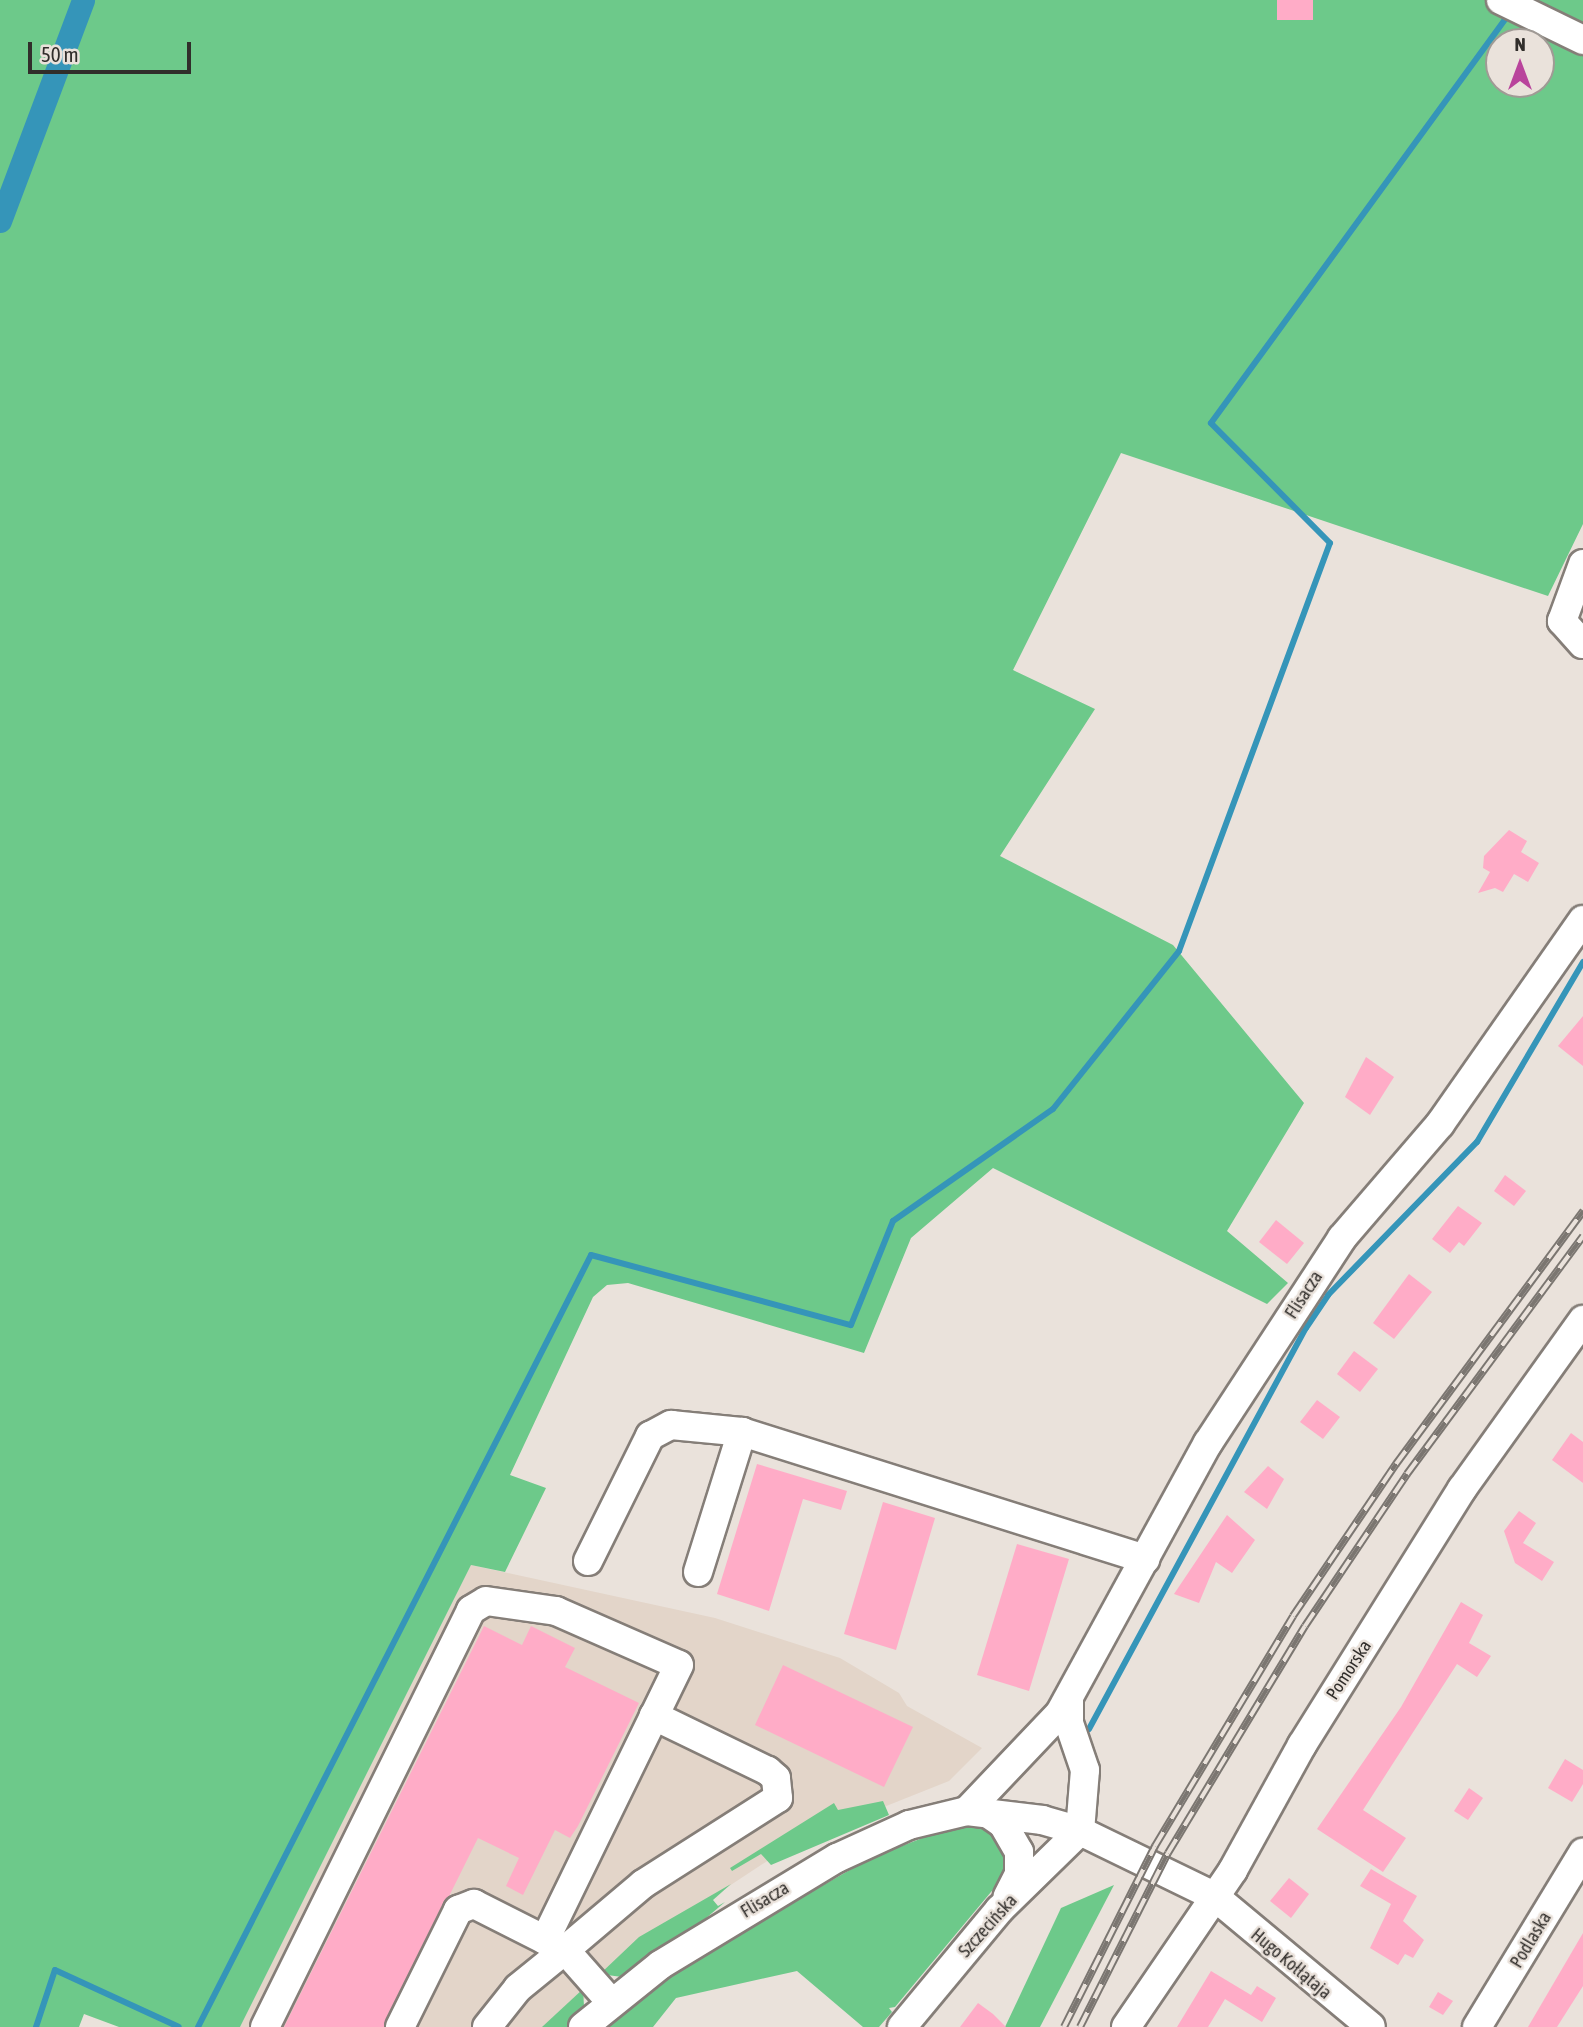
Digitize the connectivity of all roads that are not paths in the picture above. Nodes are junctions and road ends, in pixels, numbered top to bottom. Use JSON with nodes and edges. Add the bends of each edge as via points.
{"nodes":[{"id":1,"x":1501,"y":0,"type":"edge"},
{"id":2,"x":1583,"y":40,"type":"edge"},
{"id":3,"x":1583,"y":564,"type":"edge"},
{"id":4,"x":1583,"y":643,"type":"edge"},
{"id":5,"x":1583,"y":920,"type":"edge"},
{"id":6,"x":1583,"y":1320,"type":"edge"},
{"id":7,"x":742,"y":1432,"type":"junction"},
{"id":8,"x":1145,"y":1559,"type":"junction"},
{"id":9,"x":588,"y":1561,"type":"dead end"},
{"id":10,"x":698,"y":1572,"type":"dead end"},
{"id":11,"x":1069,"y":1700,"type":"junction"},
{"id":12,"x":654,"y":1716,"type":"junction"},
{"id":13,"x":977,"y":1811,"type":"junction"},
{"id":14,"x":1080,"y":1831,"type":"junction"},
{"id":15,"x":1583,"y":1853,"type":"edge"},
{"id":16,"x":1214,"y":1896,"type":"junction"},
{"id":17,"x":999,"y":1910,"type":"junction"},
{"id":18,"x":555,"y":1945,"type":"junction"},
{"id":19,"x":611,"y":2002,"type":"junction"},
{"id":20,"x":265,"y":2027,"type":"edge"},
{"id":21,"x":400,"y":2027,"type":"edge"},
{"id":22,"x":486,"y":2027,"type":"edge"},
{"id":23,"x":583,"y":2027,"type":"edge"},
{"id":24,"x":902,"y":2027,"type":"edge"},
{"id":25,"x":1126,"y":2027,"type":"edge"},
{"id":26,"x":1371,"y":2027,"type":"edge"},
{"id":27,"x":1477,"y":2027,"type":"edge"}],
"edges":[{"from":1,"to":2,"type":"street"},
{"from":3,"to":4,"type":"street","via":[[1562,621]]},
{"from":5,"to":8,"type":"street","name":"Flisacza","via":[[1440,1124],[1342,1238],[1208,1443]]},
{"from":6,"to":16,"type":"street","name":"Pomorska","via":[[1462,1489]]},
{"from":7,"to":8,"type":"street"},
{"from":7,"to":9,"type":"street","via":[[671,1425],[650,1436]]},
{"from":7,"to":10,"type":"street"},
{"from":8,"to":11,"type":"street","name":"Flisacza"},
{"from":11,"to":13,"type":"street","name":"Flisacza"},
{"from":11,"to":14,"type":"street","via":[[1069,1723],[1085,1770]]},
{"from":12,"to":18,"type":"street"},
{"from":12,"to":18,"type":"street","via":[[768,1771],[779,1787],[778,1798]]},
{"from":12,"to":20,"type":"street","via":[[679,1665],[556,1611],[486,1601],[471,1610]]},
{"from":13,"to":14,"type":"street","name":"Flisacza"},
{"from":13,"to":17,"type":"street","via":[[1010,1834],[1021,1861],[1017,1880]]},
{"from":13,"to":19,"type":"street","name":"Flisacza","via":[[909,1825],[837,1858],[710,1933]]},
{"from":14,"to":16,"type":"street","name":"Hugo Kołłątaja"},
{"from":14,"to":17,"type":"street","name":"Szczecińska"},
{"from":15,"to":27,"type":"street","name":"Podlaska"},
{"from":16,"to":25,"type":"street","name":"Pomorska"},
{"from":16,"to":26,"type":"street","name":"Hugo Kołłątaja"},
{"from":17,"to":24,"type":"street","name":"Szczecińska"},
{"from":18,"to":19,"type":"street"},
{"from":18,"to":21,"type":"street","via":[[474,1904],[458,1910]]},
{"from":18,"to":22,"type":"street"},
{"from":19,"to":23,"type":"street","name":"Flisacza"}]}
